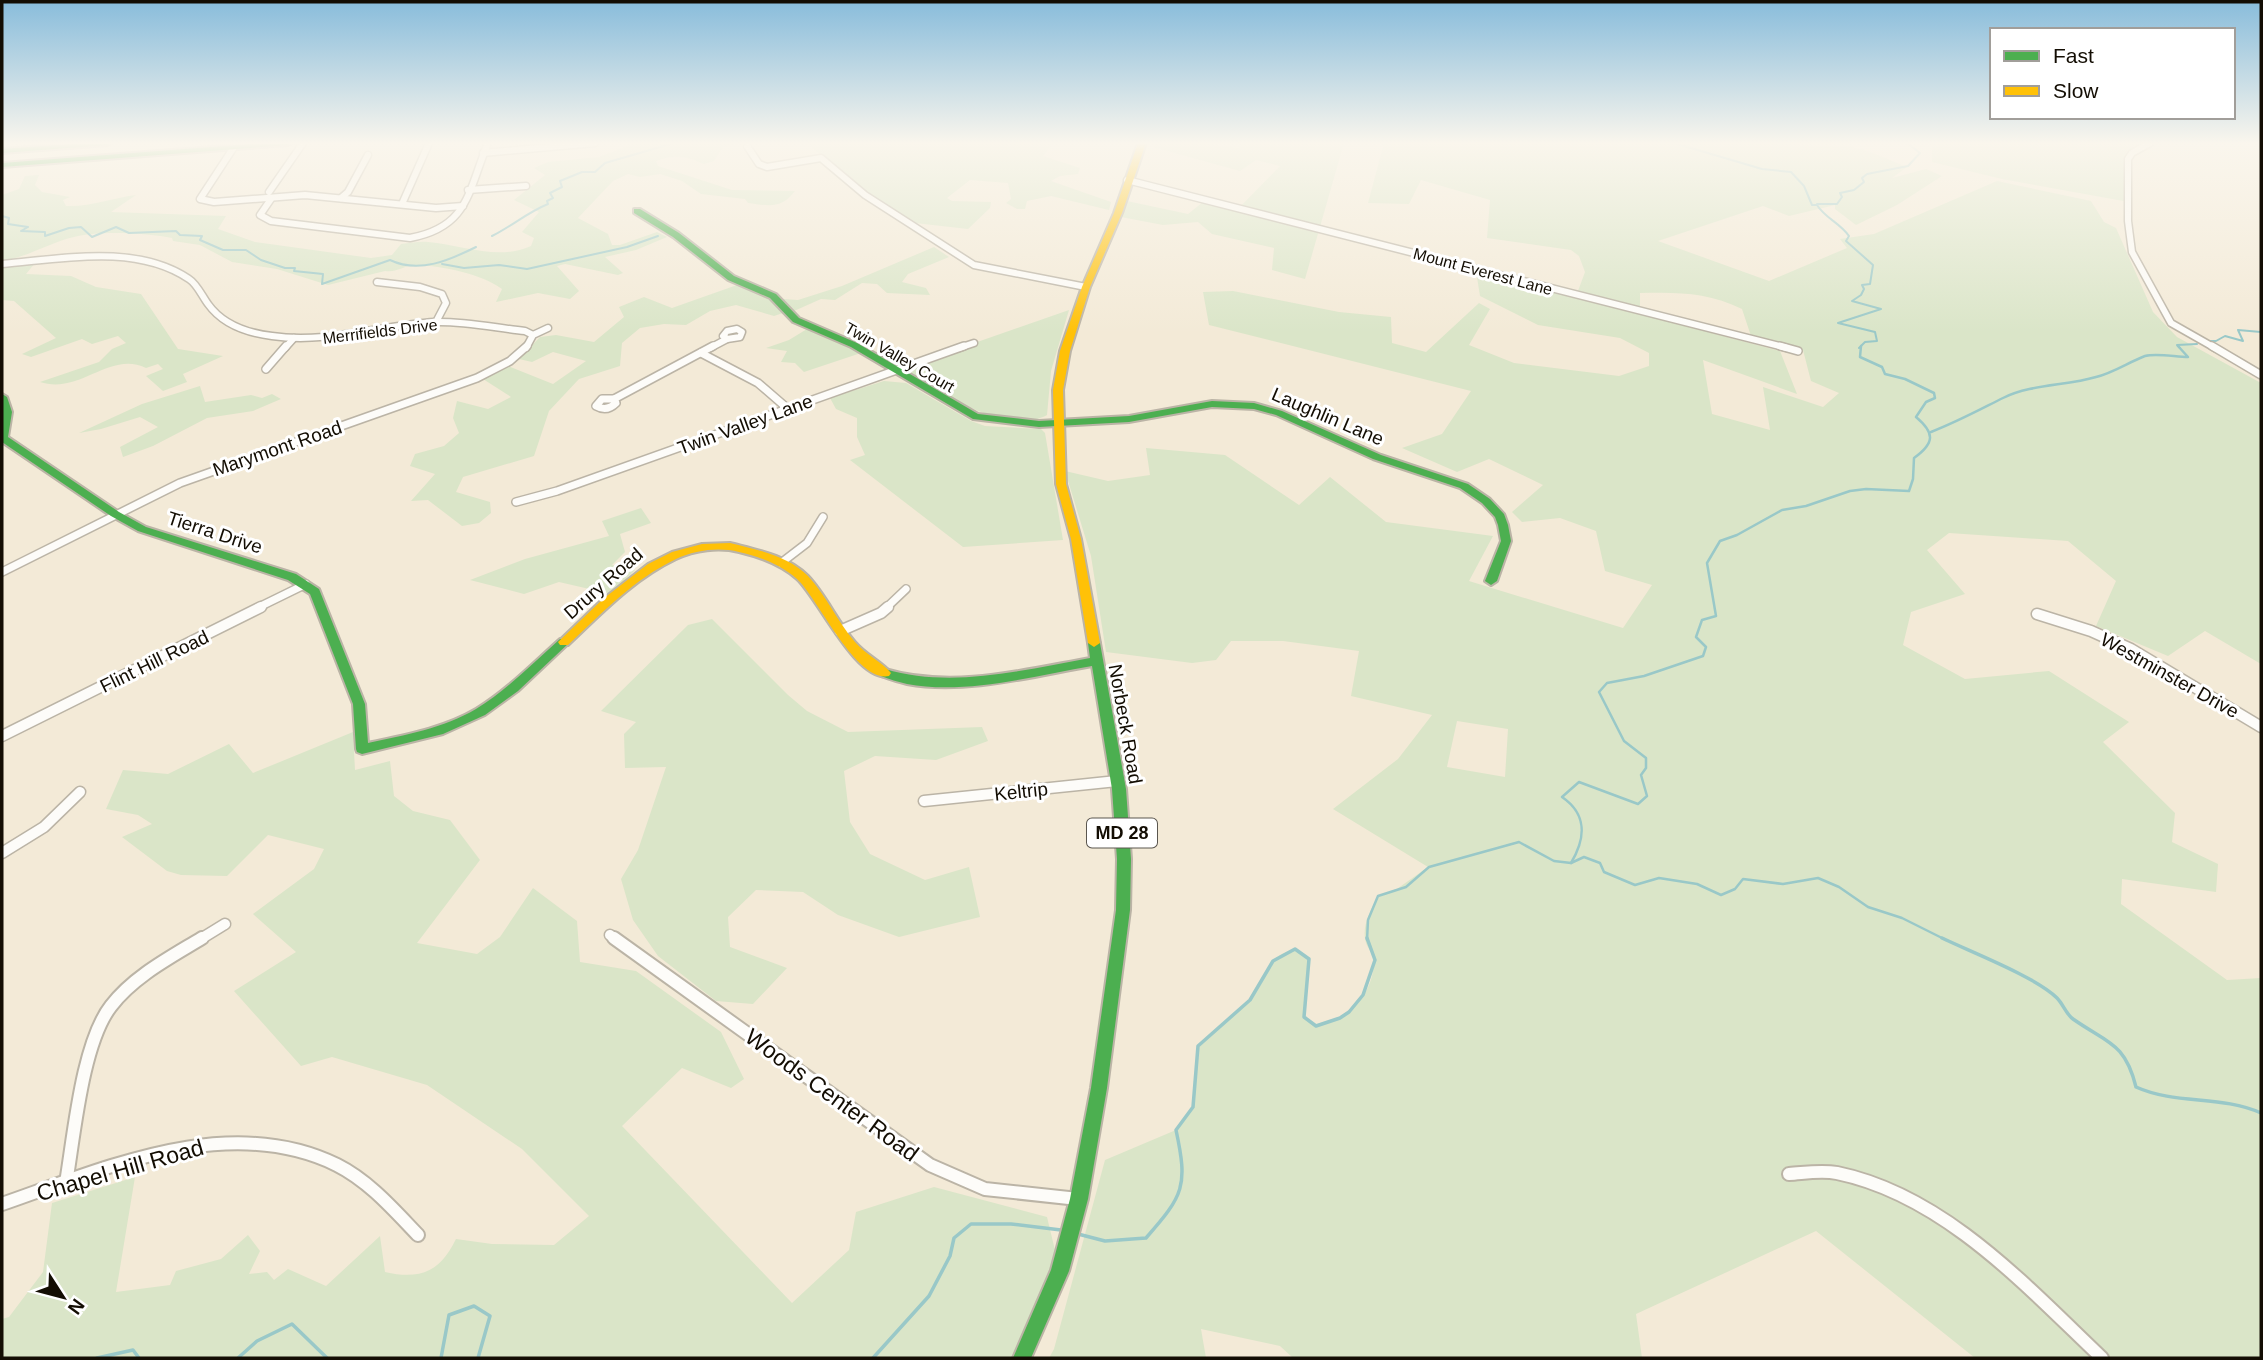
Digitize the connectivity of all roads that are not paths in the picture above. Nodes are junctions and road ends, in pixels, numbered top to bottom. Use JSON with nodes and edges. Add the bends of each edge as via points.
{"nodes":[{"id":1,"x":264,"y":206,"type":"edge"},
{"id":2,"x":423,"y":206,"type":"edge"},
{"id":3,"x":457,"y":206,"type":"edge"},
{"id":4,"x":463,"y":206,"type":"edge"},
{"id":5,"x":883,"y":206,"type":"edge"},
{"id":6,"x":1120,"y":206,"type":"edge"},
{"id":7,"x":1231,"y":206,"type":"edge"},
{"id":8,"x":2129,"y":206,"type":"edge"},
{"id":9,"x":637,"y":211,"type":"dead end"},
{"id":10,"x":2,"y":264,"type":"edge"},
{"id":11,"x":377,"y":282,"type":"dead end"},
{"id":12,"x":1086,"y":287,"type":"junction"},
{"id":13,"x":436,"y":322,"type":"junction"},
{"id":14,"x":548,"y":328,"type":"dead end"},
{"id":15,"x":533,"y":335,"type":"junction"},
{"id":16,"x":294,"y":338,"type":"junction"},
{"id":17,"x":727,"y":339,"type":"dead end"},
{"id":18,"x":974,"y":343,"type":"dead end"},
{"id":19,"x":1798,"y":351,"type":"dead end"},
{"id":20,"x":701,"y":353,"type":"junction"},
{"id":21,"x":265,"y":369,"type":"dead end"},
{"id":22,"x":896,"y":370,"type":"junction"},
{"id":23,"x":2261,"y":375,"type":"edge"},
{"id":24,"x":2,"y":397,"type":"edge"},
{"id":25,"x":614,"y":399,"type":"dead end"},
{"id":26,"x":787,"y":408,"type":"junction"},
{"id":27,"x":1058,"y":423,"type":"junction"},
{"id":28,"x":3,"y":438,"type":"edge"},
{"id":29,"x":516,"y":502,"type":"dead end"},
{"id":30,"x":115,"y":514,"type":"junction"},
{"id":31,"x":823,"y":517,"type":"dead end"},
{"id":32,"x":781,"y":563,"type":"junction"},
{"id":33,"x":2,"y":572,"type":"edge"},
{"id":34,"x":1491,"y":581,"type":"dead end"},
{"id":35,"x":306,"y":584,"type":"junction"},
{"id":36,"x":906,"y":589,"type":"dead end"},
{"id":37,"x":2037,"y":614,"type":"dead end"},
{"id":38,"x":840,"y":631,"type":"junction"},
{"id":39,"x":1096,"y":662,"type":"junction"},
{"id":40,"x":2261,"y":727,"type":"edge"},
{"id":41,"x":2,"y":736,"type":"edge"},
{"id":42,"x":1117,"y":781,"type":"junction"},
{"id":43,"x":80,"y":792,"type":"dead end"},
{"id":44,"x":924,"y":802,"type":"dead end"},
{"id":45,"x":2,"y":853,"type":"edge"},
{"id":46,"x":225,"y":923,"type":"dead end"},
{"id":47,"x":610,"y":935,"type":"dead end"},
{"id":48,"x":1789,"y":1174,"type":"dead end"},
{"id":49,"x":66,"y":1183,"type":"junction"},
{"id":50,"x":1079,"y":1199,"type":"junction"},
{"id":51,"x":2,"y":1204,"type":"edge"},
{"id":52,"x":418,"y":1235,"type":"dead end"},
{"id":53,"x":1021,"y":1358,"type":"edge"},
{"id":54,"x":2102,"y":1358,"type":"edge"}],
"edges":[{"from":1,"to":4,"type":"street","via":[[260,215],[271,221],[410,238],[442,230]]},
{"from":2,"to":3,"type":"street"},
{"from":5,"to":12,"type":"street","via":[[974,265]]},
{"from":6,"to":12,"type":"main road","name":"Norbeck Road","number":"MD 28"},
{"from":7,"to":19,"type":"street","name":"Mount Everest Lane"},
{"from":8,"to":23,"type":"street","via":[[2130,242],[2138,266],[2171,323]]},
{"from":9,"to":22,"type":"main road","name":"Twin Valley Court","via":[[731,278],[773,296],[796,320],[854,345]]},
{"from":10,"to":16,"type":"street","name":"Merrifields Drive","via":[[80,256],[143,260],[191,280],[214,313],[228,324],[253,333]]},
{"from":11,"to":13,"type":"street","via":[[442,294],[446,303]]},
{"from":12,"to":27,"type":"main road","name":"Norbeck Road","number":"MD 28","via":[[1065,351]]},
{"from":13,"to":15,"type":"street","name":"Merrifields Drive"},
{"from":13,"to":16,"type":"street","name":"Merrifields Drive","via":[[355,335]]},
{"from":14,"to":15,"type":"street","name":"Marymont Road"},
{"from":15,"to":30,"type":"street","name":"Marymont Road","via":[[531,343],[515,357],[477,378],[228,464]]},
{"from":16,"to":21,"type":"street"},
{"from":17,"to":20,"type":"street"},
{"from":18,"to":22,"type":"street","name":"Twin Valley Lane"},
{"from":20,"to":25,"type":"street"},
{"from":20,"to":26,"type":"street","via":[[758,383]]},
{"from":22,"to":26,"type":"street","name":"Twin Valley Lane"},
{"from":22,"to":27,"type":"main road","name":"Twin Valley Court","via":[[976,416],[1003,422]]},
{"from":24,"to":28,"type":"main road","name":"Tierra Drive","via":[[8,412]]},
{"from":26,"to":29,"type":"street","name":"Twin Valley Lane"},
{"from":27,"to":34,"type":"main road","name":"Laughlin Lane","via":[[1129,419],[1212,404],[1254,406],[1279,413],[1377,457],[1464,486],[1486,501],[1500,516],[1506,533]]},
{"from":27,"to":39,"type":"main road","name":"Norbeck Road","number":"MD 28","via":[[1061,484],[1076,539]]},
{"from":28,"to":30,"type":"main road","name":"Tierra Drive"},
{"from":30,"to":33,"type":"street","name":"Marymont Road"},
{"from":30,"to":35,"type":"main road","name":"Tierra Drive","via":[[142,529]]},
{"from":31,"to":32,"type":"street","via":[[807,543]]},
{"from":32,"to":35,"type":"main road","name":"Drury Road","via":[[725,545],[704,545],[668,555],[475,717],[435,733],[362,749],[359,704],[315,592]]},
{"from":32,"to":38,"type":"main road","name":"Drury Road","via":[[807,583]]},
{"from":35,"to":41,"type":"street","name":"Flint Hill Road"},
{"from":36,"to":38,"type":"street","via":[[881,613]]},
{"from":37,"to":40,"type":"street","name":"Westminster Drive","via":[[2131,649]]},
{"from":38,"to":39,"type":"main road","name":"Drury Road","via":[[873,667],[901,679],[925,682]]},
{"from":39,"to":42,"type":"main road","name":"Norbeck Road","number":"MD 28"},
{"from":42,"to":44,"type":"street","name":"Keltrip"},
{"from":42,"to":50,"type":"main road","name":"Norbeck Road","number":"MD 28","via":[[1124,859],[1119,955]]},
{"from":43,"to":45,"type":"street","via":[[44,827]]},
{"from":46,"to":49,"type":"street","via":[[140,978],[110,1006],[92,1049]]},
{"from":47,"to":50,"type":"street","name":"Woods Center Road","via":[[930,1165],[985,1189]]},
{"from":48,"to":54,"type":"street","via":[[1838,1173],[1873,1182],[1920,1205],[1964,1234]]},
{"from":49,"to":51,"type":"street","name":"Chapel Hill Road"},
{"from":49,"to":52,"type":"street","name":"Chapel Hill Road","via":[[196,1146],[274,1144],[338,1166],[371,1189]]},
{"from":50,"to":53,"type":"main road","name":"Norbeck Road","number":"MD 28","via":[[1060,1271]]}]}
